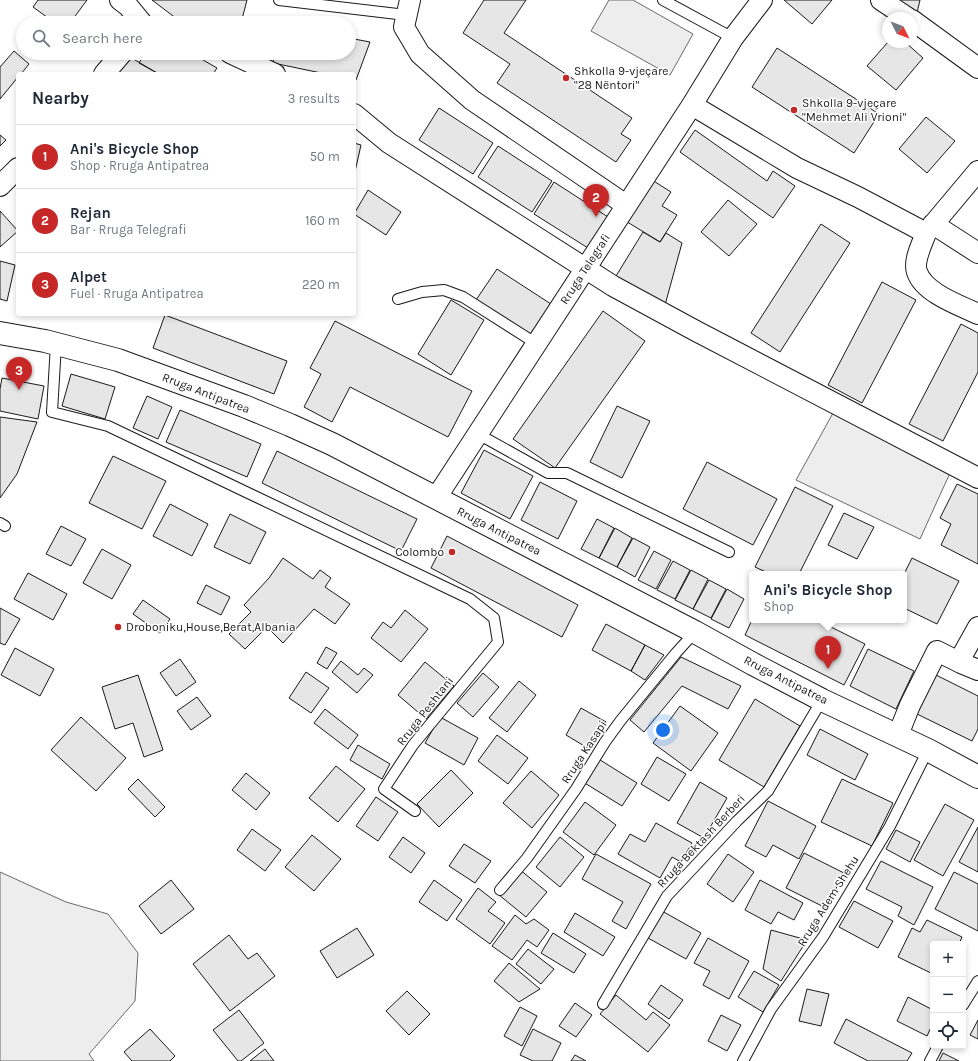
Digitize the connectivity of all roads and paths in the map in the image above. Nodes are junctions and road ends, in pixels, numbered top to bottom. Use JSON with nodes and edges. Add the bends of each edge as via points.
{"nodes":[{"id":1,"x":120,"y":0,"type":"edge"},
{"id":2,"x":279,"y":0,"type":"edge"},
{"id":3,"x":663,"y":0,"type":"edge"},
{"id":4,"x":762,"y":0,"type":"edge"},
{"id":5,"x":881,"y":0,"type":"edge"},
{"id":6,"x":408,"y":8,"type":"edge"},
{"id":7,"x":899,"y":12,"type":"edge"},
{"id":8,"x":136,"y":16,"type":"edge"},
{"id":9,"x":918,"y":24,"type":"edge"},
{"id":10,"x":733,"y":38,"type":"junction"},
{"id":11,"x":116,"y":60,"type":"edge"},
{"id":12,"x":245,"y":60,"type":"edge"},
{"id":13,"x":978,"y":68,"type":"edge"},
{"id":14,"x":106,"y":72,"type":"edge"},
{"id":15,"x":271,"y":72,"type":"edge"},
{"id":16,"x":692,"y":105,"type":"junction"},
{"id":17,"x":356,"y":116,"type":"edge"},
{"id":18,"x":16,"y":170,"type":"edge"},
{"id":19,"x":978,"y":171,"type":"edge"},
{"id":20,"x":0,"y":186,"type":"edge"},
{"id":21,"x":626,"y":205,"type":"junction"},
{"id":22,"x":930,"y":229,"type":"junction"},
{"id":23,"x":978,"y":253,"type":"edge"},
{"id":24,"x":585,"y":269,"type":"junction"},
{"id":25,"x":398,"y":299,"type":"dead end"},
{"id":26,"x":978,"y":314,"type":"edge"},
{"id":27,"x":0,"y":333,"type":"edge"},
{"id":28,"x":56,"y":344,"type":"junction"},
{"id":29,"x":537,"y":344,"type":"junction"},
{"id":30,"x":478,"y":434,"type":"junction"},
{"id":31,"x":978,"y":478,"type":"edge"},
{"id":32,"x":436,"y":498,"type":"junction"},
{"id":33,"x":728,"y":552,"type":"dead end"},
{"id":34,"x":978,"y":626,"type":"edge"},
{"id":35,"x":695,"y":632,"type":"junction"},
{"id":36,"x":969,"y":666,"type":"edge"},
{"id":37,"x":822,"y":700,"type":"junction"},
{"id":38,"x":898,"y":735,"type":"junction"},
{"id":39,"x":928,"y":750,"type":"junction"},
{"id":40,"x":978,"y":777,"type":"edge"},
{"id":41,"x":415,"y":811,"type":"dead end"},
{"id":42,"x":500,"y":890,"type":"dead end"},
{"id":43,"x":978,"y":981,"type":"edge"},
{"id":44,"x":966,"y":1000,"type":"edge"},
{"id":45,"x":603,"y":1004,"type":"dead end"},
{"id":46,"x":936,"y":1049,"type":"edge"},
{"id":47,"x":743,"y":1061,"type":"edge"},
{"id":48,"x":930,"y":1061,"type":"edge"}],
"edges":[{"from":1,"to":8,"type":"street"},
{"from":2,"to":6,"type":"lane"},
{"from":3,"to":10,"type":"lane"},
{"from":4,"to":10,"type":"street","name":"Rruga Telegrafi"},
{"from":5,"to":7,"type":"street"},
{"from":6,"to":21,"type":"street","via":[[404,27],[420,54],[472,100]]},
{"from":9,"to":13,"type":"street"},
{"from":10,"to":16,"type":"street","name":"Rruga Telegrafi"},
{"from":11,"to":14,"type":"street"},
{"from":12,"to":15,"type":"street"},
{"from":16,"to":21,"type":"street","name":"Rruga Telegrafi"},
{"from":16,"to":22,"type":"street","via":[[797,168]]},
{"from":17,"to":24,"type":"street","via":[[389,143]]},
{"from":18,"to":20,"type":"street"},
{"from":19,"to":22,"type":"street"},
{"from":21,"to":24,"type":"street","name":"Rruga Telegrafi"},
{"from":22,"to":23,"type":"street"},
{"from":22,"to":26,"type":"street","via":[[917,255],[916,272],[933,292]]},
{"from":24,"to":29,"type":"street","name":"Rruga Telegrafi"},
{"from":24,"to":31,"type":"street","via":[[696,331]]},
{"from":25,"to":29,"type":"lane","via":[[422,292],[444,290],[464,297]]},
{"from":27,"to":28,"type":"main road","name":"Rruga Antipatrea"},
{"from":28,"to":32,"type":"main road","name":"Rruga Antipatrea","via":[[118,360],[244,406],[332,444]]},
{"from":28,"to":41,"type":"lane","name":"Rruga Peshtani","via":[[52,412],[108,426],[470,599],[494,618],[498,642],[413,745],[384,789]]},
{"from":29,"to":30,"type":"street","name":"Rruga Telegrafi"},
{"from":30,"to":32,"type":"street","name":"Rruga Telegrafi"},
{"from":30,"to":33,"type":"lane","via":[[548,473],[567,473]]},
{"from":32,"to":35,"type":"main road","name":"Rruga Antipatrea"},
{"from":34,"to":36,"type":"street","via":[[963,654]]},
{"from":35,"to":37,"type":"main road","name":"Rruga Antipatrea"},
{"from":35,"to":42,"type":"lane","name":"Rruga Kasapi","via":[[617,725],[528,858]]},
{"from":36,"to":38,"type":"street","via":[[937,651]]},
{"from":37,"to":38,"type":"main road","name":"Rruga Antipatrea"},
{"from":37,"to":45,"type":"lane","name":"Rruga Bektash Berberi","via":[[768,791],[667,896]]},
{"from":38,"to":39,"type":"main road","name":"Rruga Antipatrea"},
{"from":39,"to":40,"type":"main road","name":"Rruga Antipatrea"},
{"from":39,"to":47,"type":"lane","name":"Rruga Adem Shehu","via":[[890,826],[823,937],[771,1008]]},
{"from":43,"to":44,"type":"lane"},
{"from":46,"to":48,"type":"lane"}]}
